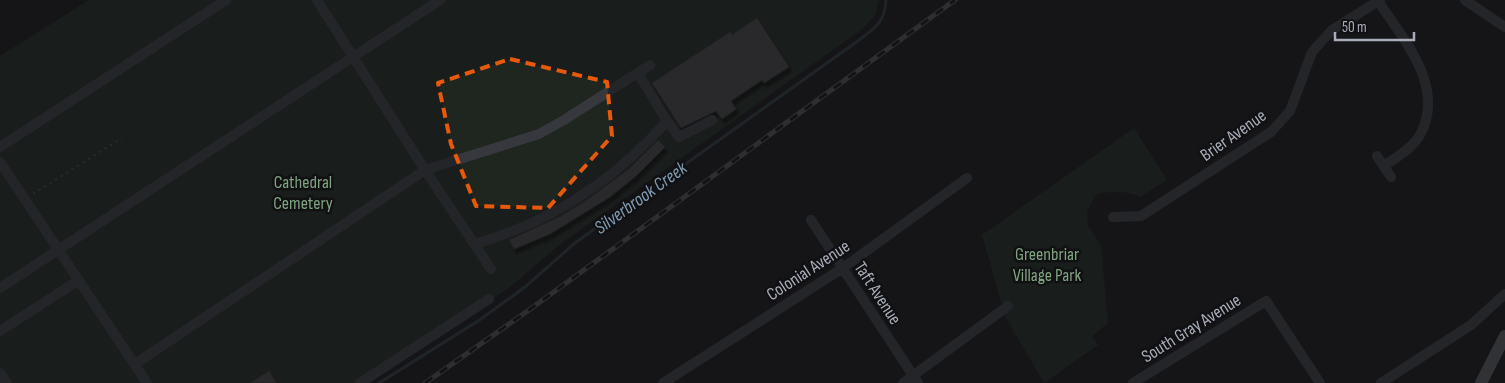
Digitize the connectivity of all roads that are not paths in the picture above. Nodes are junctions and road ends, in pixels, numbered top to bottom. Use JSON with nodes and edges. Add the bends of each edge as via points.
{"nodes":[{"id":1,"x":226,"y":0,"type":"edge"},
{"id":2,"x":317,"y":0,"type":"edge"},
{"id":3,"x":440,"y":0,"type":"edge"},
{"id":4,"x":1465,"y":0,"type":"edge"},
{"id":5,"x":1379,"y":1,"type":"edge"},
{"id":6,"x":1505,"y":27,"type":"edge"},
{"id":7,"x":354,"y":57,"type":"junction"},
{"id":8,"x":650,"y":65,"type":"dead end"},
{"id":9,"x":638,"y":73,"type":"junction"},
{"id":10,"x":712,"y":120,"type":"dead end"},
{"id":11,"x":667,"y":121,"type":"junction"},
{"id":12,"x":0,"y":147,"type":"edge"},
{"id":13,"x":1377,"y":156,"type":"dead end"},
{"id":14,"x":0,"y":162,"type":"edge"},
{"id":15,"x":1384,"y":166,"type":"junction"},
{"id":16,"x":425,"y":170,"type":"junction"},
{"id":17,"x":967,"y":178,"type":"dead end"},
{"id":18,"x":1391,"y":178,"type":"dead end"},
{"id":19,"x":1113,"y":217,"type":"dead end"},
{"id":20,"x":812,"y":220,"type":"dead end"},
{"id":21,"x":475,"y":244,"type":"junction"},
{"id":22,"x":59,"y":250,"type":"junction"},
{"id":23,"x":491,"y":268,"type":"dead end"},
{"id":24,"x":843,"y":268,"type":"junction"},
{"id":25,"x":78,"y":280,"type":"junction"},
{"id":26,"x":1505,"y":287,"type":"edge"},
{"id":27,"x":0,"y":288,"type":"edge"},
{"id":28,"x":1502,"y":296,"type":"edge"},
{"id":29,"x":489,"y":298,"type":"dead end"},
{"id":30,"x":1008,"y":306,"type":"dead end"},
{"id":31,"x":0,"y":331,"type":"edge"},
{"id":32,"x":1505,"y":336,"type":"edge"},
{"id":33,"x":135,"y":364,"type":"junction"},
{"id":34,"x":0,"y":373,"type":"edge"},
{"id":35,"x":916,"y":380,"type":"edge"},
{"id":36,"x":7,"y":383,"type":"edge"},
{"id":37,"x":147,"y":383,"type":"edge"},
{"id":38,"x":360,"y":383,"type":"edge"},
{"id":39,"x":663,"y":383,"type":"edge"},
{"id":40,"x":903,"y":383,"type":"edge"},
{"id":41,"x":1133,"y":383,"type":"edge"},
{"id":42,"x":1320,"y":383,"type":"edge"},
{"id":43,"x":1380,"y":383,"type":"edge"},
{"id":44,"x":1481,"y":383,"type":"edge"}],
"edges":[{"from":1,"to":12,"type":"street"},
{"from":2,"to":7,"type":"street"},
{"from":3,"to":7,"type":"street"},
{"from":4,"to":6,"type":"street"},
{"from":5,"to":15,"type":"street","via":[[1419,64],[1428,88],[1421,134]]},
{"from":5,"to":19,"type":"street","name":"Brier Avenue","via":[[1332,30],[1312,52],[1290,111],[1271,132],[1141,216]]},
{"from":7,"to":16,"type":"street"},
{"from":7,"to":22,"type":"street"},
{"from":8,"to":9,"type":"street"},
{"from":9,"to":11,"type":"street"},
{"from":9,"to":16,"type":"street","via":[[539,134]]},
{"from":10,"to":11,"type":"street","via":[[682,137]]},
{"from":11,"to":21,"type":"street","via":[[620,169],[579,199],[533,223]]},
{"from":13,"to":15,"type":"street"},
{"from":14,"to":22,"type":"street"},
{"from":15,"to":18,"type":"street"},
{"from":16,"to":21,"type":"street"},
{"from":16,"to":33,"type":"street"},
{"from":17,"to":24,"type":"street","name":"Colonial Avenue"},
{"from":20,"to":24,"type":"street","name":"Taft Avenue"},
{"from":21,"to":23,"type":"street"},
{"from":22,"to":25,"type":"street"},
{"from":22,"to":27,"type":"street"},
{"from":24,"to":35,"type":"street","name":"Taft Avenue"},
{"from":24,"to":39,"type":"street","name":"Colonial Avenue"},
{"from":25,"to":31,"type":"street"},
{"from":25,"to":33,"type":"street"},
{"from":26,"to":28,"type":"street"},
{"from":28,"to":43,"type":"street","via":[[1471,325]]},
{"from":29,"to":38,"type":"street"},
{"from":30,"to":35,"type":"street"},
{"from":32,"to":44,"type":"main road"},
{"from":33,"to":37,"type":"street"},
{"from":34,"to":36,"type":"street"},
{"from":35,"to":40,"type":"street"},
{"from":41,"to":42,"type":"street","name":"South Gray Avenue","via":[[1266,301]]}]}
